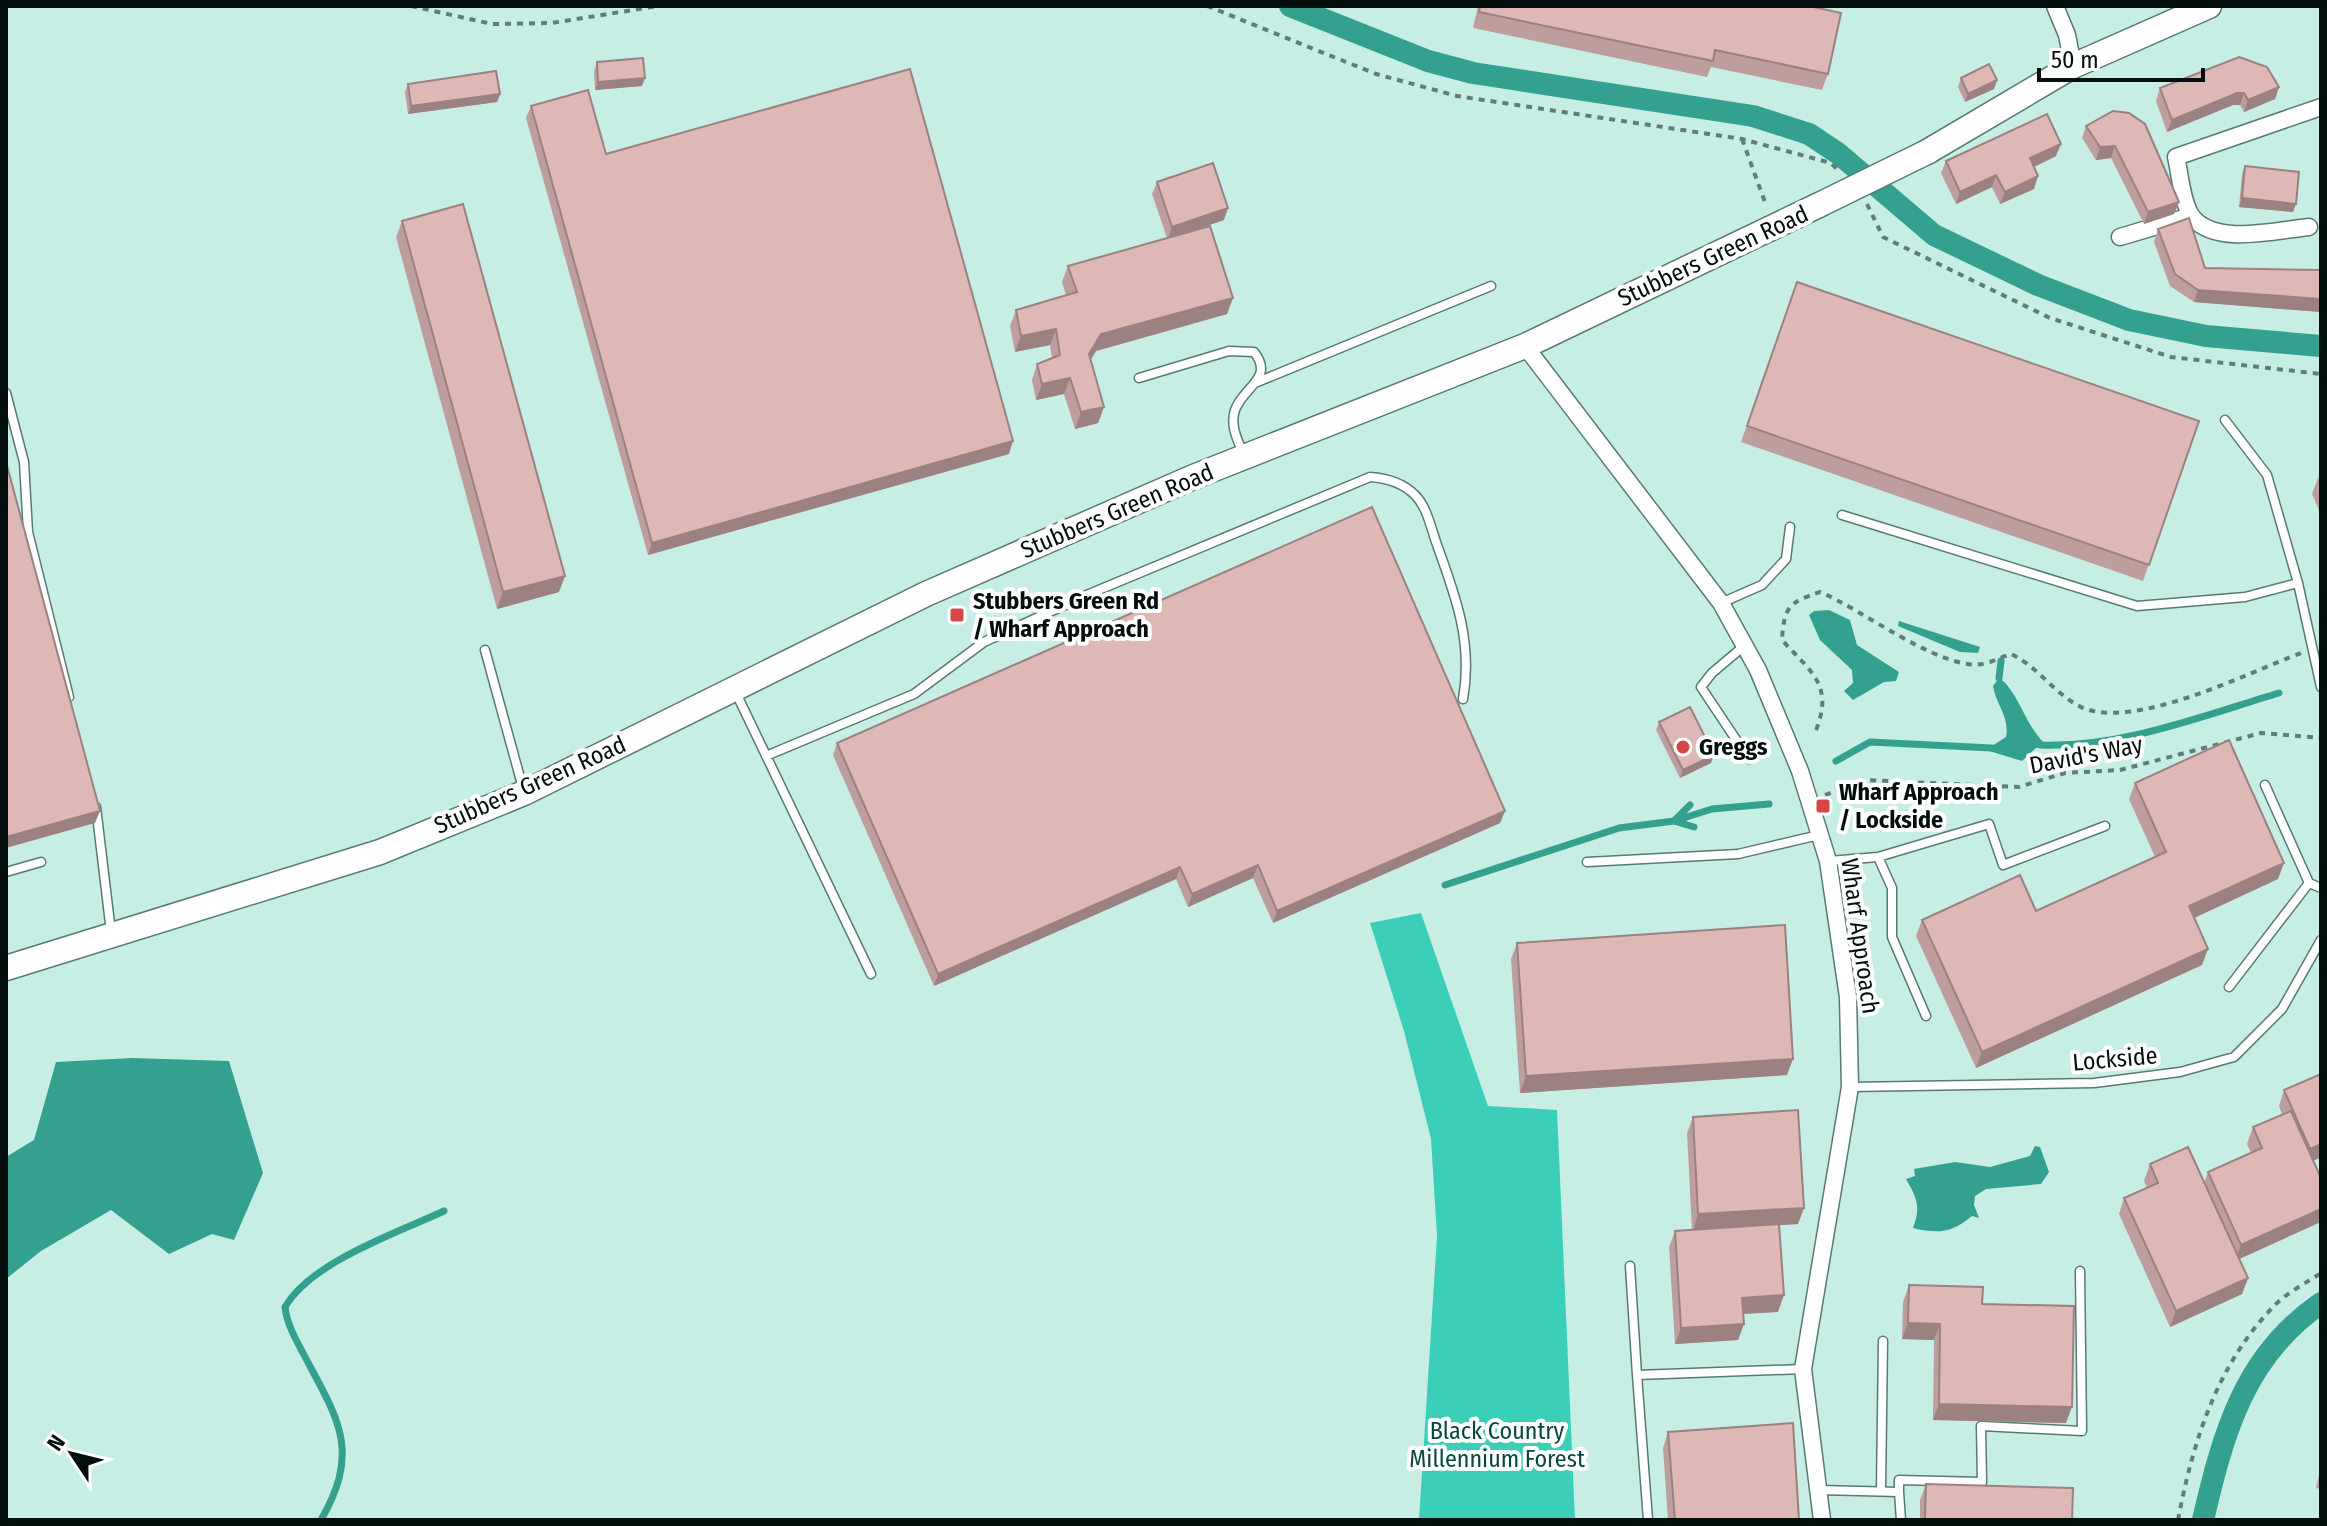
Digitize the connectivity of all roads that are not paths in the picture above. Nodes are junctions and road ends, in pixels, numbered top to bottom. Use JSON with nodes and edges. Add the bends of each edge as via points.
{"nodes":[{"id":1,"x":2055,"y":6,"type":"edge"},
{"id":2,"x":2209,"y":6,"type":"edge"},
{"id":3,"x":2073,"y":66,"type":"junction"},
{"id":4,"x":2321,"y":107,"type":"edge"},
{"id":5,"x":2191,"y":216,"type":"junction"},
{"id":6,"x":2309,"y":227,"type":"dead end"},
{"id":7,"x":2120,"y":237,"type":"dead end"},
{"id":8,"x":1491,"y":286,"type":"dead end"},
{"id":9,"x":1525,"y":346,"type":"junction"},
{"id":10,"x":1139,"y":378,"type":"dead end"},
{"id":11,"x":1255,"y":383,"type":"junction"},
{"id":12,"x":6,"y":393,"type":"edge"},
{"id":13,"x":2225,"y":420,"type":"dead end"},
{"id":14,"x":1245,"y":457,"type":"junction"},
{"id":15,"x":1842,"y":515,"type":"dead end"},
{"id":16,"x":1790,"y":527,"type":"dead end"},
{"id":17,"x":2298,"y":583,"type":"junction"},
{"id":18,"x":1721,"y":603,"type":"junction"},
{"id":19,"x":1745,"y":645,"type":"junction"},
{"id":20,"x":485,"y":650,"type":"dead end"},
{"id":21,"x":2320,"y":669,"type":"edge"},
{"id":22,"x":2321,"y":687,"type":"edge"},
{"id":23,"x":734,"y":689,"type":"junction"},
{"id":24,"x":1463,"y":699,"type":"dead end"},
{"id":25,"x":72,"y":709,"type":"edge"},
{"id":26,"x":766,"y":756,"type":"junction"},
{"id":27,"x":1749,"y":759,"type":"dead end"},
{"id":28,"x":2265,"y":785,"type":"dead end"},
{"id":29,"x":524,"y":793,"type":"junction"},
{"id":30,"x":94,"y":798,"type":"edge"},
{"id":31,"x":2105,"y":826,"type":"dead end"},
{"id":32,"x":1820,"y":834,"type":"junction"},
{"id":33,"x":1878,"y":857,"type":"junction"},
{"id":34,"x":1828,"y":861,"type":"junction"},
{"id":35,"x":41,"y":862,"type":"dead end"},
{"id":36,"x":1587,"y":862,"type":"dead end"},
{"id":37,"x":6,"y":872,"type":"edge"},
{"id":38,"x":2309,"y":883,"type":"junction"},
{"id":39,"x":2321,"y":888,"type":"edge"},
{"id":40,"x":112,"y":937,"type":"junction"},
{"id":41,"x":2321,"y":940,"type":"edge"},
{"id":42,"x":6,"y":968,"type":"edge"},
{"id":43,"x":871,"y":974,"type":"dead end"},
{"id":44,"x":2229,"y":987,"type":"dead end"},
{"id":45,"x":1926,"y":1016,"type":"dead end"},
{"id":46,"x":1850,"y":1087,"type":"junction"},
{"id":47,"x":1630,"y":1266,"type":"dead end"},
{"id":48,"x":2080,"y":1271,"type":"dead end"},
{"id":49,"x":1883,"y":1341,"type":"dead end"},
{"id":50,"x":1803,"y":1369,"type":"junction"},
{"id":51,"x":1637,"y":1375,"type":"junction"},
{"id":52,"x":1818,"y":1490,"type":"junction"},
{"id":53,"x":1881,"y":1490,"type":"junction"},
{"id":54,"x":1899,"y":1492,"type":"junction"},
{"id":55,"x":1648,"y":1520,"type":"edge"},
{"id":56,"x":1822,"y":1520,"type":"edge"},
{"id":57,"x":1901,"y":1520,"type":"edge"}],
"edges":[{"from":1,"to":3,"type":"street"},
{"from":2,"to":3,"type":"street","name":"Stubbers Green Road"},
{"from":3,"to":9,"type":"street","name":"Stubbers Green Road","bridge":true,"via":[[1927,152]]},
{"from":4,"to":5,"type":"street","via":[[2176,157]]},
{"from":5,"to":6,"type":"street","via":[[2205,227],[2232,234]]},
{"from":5,"to":7,"type":"street"},
{"from":8,"to":11,"type":"lane"},
{"from":9,"to":14,"type":"street","name":"Stubbers Green Road"},
{"from":9,"to":18,"type":"street","name":"Wharf Approach"},
{"from":10,"to":11,"type":"lane","via":[[1238,349],[1260,359],[1263,370]]},
{"from":11,"to":14,"type":"lane","via":[[1234,411],[1235,434]]},
{"from":12,"to":25,"type":"lane","via":[[24,462],[28,532]]},
{"from":13,"to":17,"type":"lane","via":[[2267,475]]},
{"from":14,"to":23,"type":"street","name":"Stubbers Green Road","via":[[926,594]]},
{"from":15,"to":17,"type":"lane","via":[[2137,606],[2245,597]]},
{"from":16,"to":18,"type":"lane","via":[[1786,559],[1762,585]]},
{"from":17,"to":21,"type":"lane"},
{"from":18,"to":19,"type":"street","name":"Wharf Approach"},
{"from":19,"to":27,"type":"lane","via":[[1701,687]]},
{"from":19,"to":32,"type":"street","name":"Wharf Approach","via":[[1792,751]]},
{"from":20,"to":29,"type":"lane"},
{"from":21,"to":22,"type":"lane"},
{"from":23,"to":26,"type":"lane"},
{"from":23,"to":29,"type":"street","name":"Stubbers Green Road"},
{"from":24,"to":26,"type":"lane","via":[[1463,617],[1425,511],[1408,489],[1370,477],[1076,599],[984,642],[914,694]]},
{"from":26,"to":43,"type":"lane"},
{"from":28,"to":38,"type":"lane"},
{"from":29,"to":40,"type":"street","name":"Stubbers Green Road","via":[[380,852]]},
{"from":30,"to":40,"type":"lane"},
{"from":31,"to":33,"type":"lane","via":[[2003,865],[1989,824]]},
{"from":32,"to":34,"type":"street","name":"Wharf Approach"},
{"from":32,"to":36,"type":"lane","via":[[1738,854]]},
{"from":33,"to":34,"type":"lane"},
{"from":33,"to":45,"type":"lane","via":[[1892,888],[1892,937]]},
{"from":34,"to":46,"type":"street","name":"Wharf Approach","via":[[1848,997]]},
{"from":35,"to":37,"type":"lane"},
{"from":38,"to":39,"type":"lane"},
{"from":38,"to":44,"type":"lane"},
{"from":40,"to":42,"type":"street","name":"Stubbers Green Road"},
{"from":41,"to":46,"type":"lane","name":"Lockside","via":[[2282,1009],[2234,1057],[2180,1072],[2094,1083]]},
{"from":46,"to":50,"type":"street","name":"Wharf Approach"},
{"from":47,"to":51,"type":"lane"},
{"from":48,"to":54,"type":"lane","via":[[2082,1431],[1981,1426],[1982,1482],[1899,1480]]},
{"from":49,"to":53,"type":"lane"},
{"from":50,"to":51,"type":"lane"},
{"from":50,"to":52,"type":"street","name":"Wharf Approach"},
{"from":51,"to":55,"type":"lane"},
{"from":52,"to":53,"type":"lane"},
{"from":52,"to":56,"type":"street","name":"Wharf Approach"},
{"from":53,"to":54,"type":"lane"},
{"from":54,"to":57,"type":"lane"}]}
